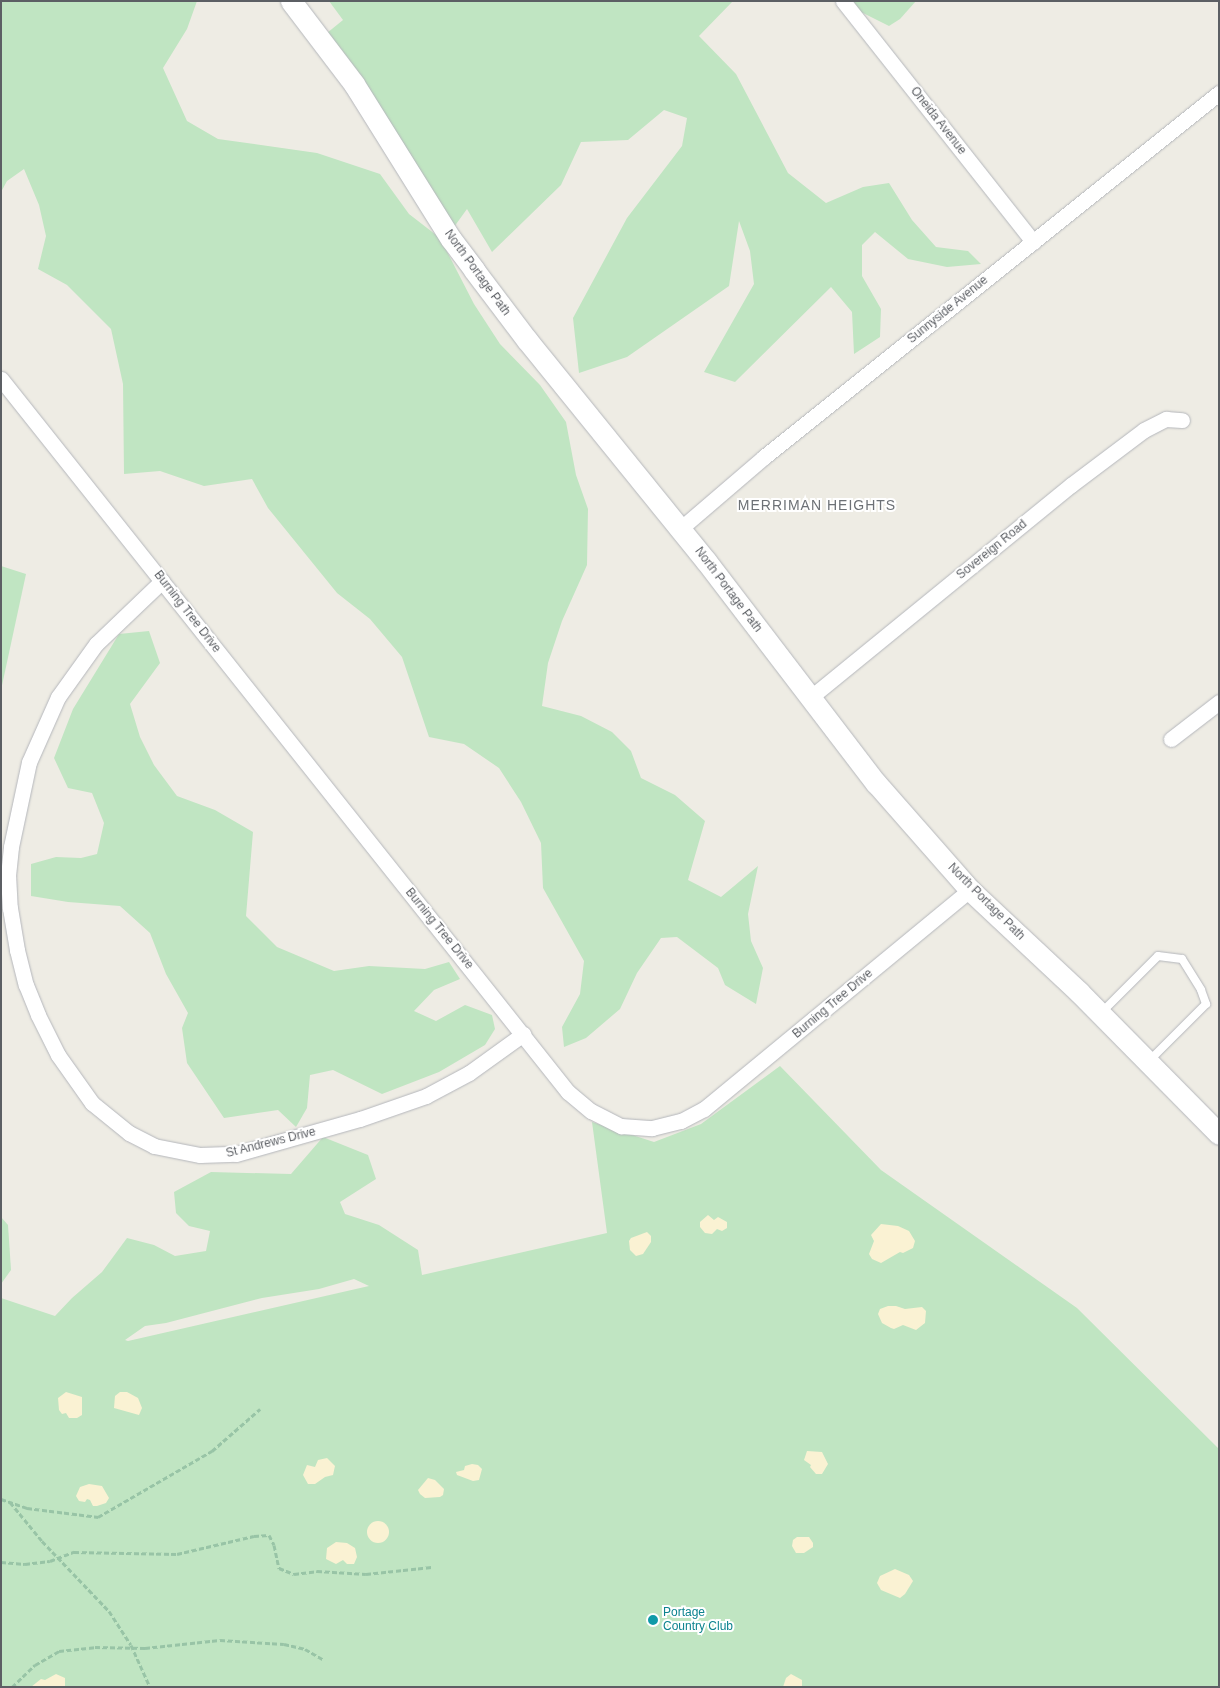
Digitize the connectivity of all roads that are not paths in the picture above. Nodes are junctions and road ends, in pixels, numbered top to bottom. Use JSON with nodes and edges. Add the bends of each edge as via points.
{"nodes":[{"id":1,"x":291,"y":1,"type":"edge"},
{"id":2,"x":843,"y":1,"type":"edge"},
{"id":3,"x":1219,"y":93,"type":"edge"},
{"id":4,"x":1033,"y":242,"type":"junction"},
{"id":5,"x":1,"y":379,"type":"edge"},
{"id":6,"x":1182,"y":420,"type":"dead end"},
{"id":7,"x":680,"y":529,"type":"junction"},
{"id":8,"x":162,"y":581,"type":"junction"},
{"id":9,"x":811,"y":696,"type":"junction"},
{"id":10,"x":1219,"y":702,"type":"edge"},
{"id":11,"x":1171,"y":740,"type":"dead end"},
{"id":12,"x":970,"y":890,"type":"junction"},
{"id":13,"x":1100,"y":1014,"type":"junction"},
{"id":14,"x":523,"y":1034,"type":"junction"},
{"id":15,"x":1148,"y":1062,"type":"junction"},
{"id":16,"x":1219,"y":1134,"type":"edge"}],
"edges":[{"from":1,"to":7,"type":"main road","name":"North Portage Path","via":[[354,84],[451,239],[527,340]]},
{"from":2,"to":4,"type":"street","name":"Oneida Avenue"},
{"from":3,"to":4,"type":"street","name":"Sunnyside Avenue"},
{"from":4,"to":7,"type":"street","name":"Sunnyside Avenue","via":[[757,463]]},
{"from":5,"to":8,"type":"street","name":"Burning Tree Drive"},
{"from":6,"to":9,"type":"street","name":"Sovereign Road","via":[[1166,420],[1144,430],[1071,485]]},
{"from":7,"to":9,"type":"main road","name":"North Portage Path"},
{"from":8,"to":14,"type":"street","name":"Burning Tree Drive"},
{"from":8,"to":14,"type":"street","name":"St Andrews Drive","via":[[96,644],[58,697],[29,762],[11,847],[8,874],[10,908],[26,985],[58,1055],[92,1103],[129,1134],[154,1146],[200,1155],[236,1154],[360,1119],[426,1096],[469,1073]]},
{"from":9,"to":12,"type":"main road","name":"North Portage Path","via":[[876,783]]},
{"from":10,"to":11,"type":"street"},
{"from":12,"to":13,"type":"main road","name":"North Portage Path"},
{"from":12,"to":14,"type":"street","name":"Burning Tree Drive","via":[[740,1082],[704,1109],[681,1121],[652,1128],[621,1126],[591,1111],[568,1092]]},
{"from":13,"to":15,"type":"main road","name":"North Portage Path"},
{"from":13,"to":15,"type":"lane","via":[[1158,956],[1182,959],[1206,1004]]},
{"from":15,"to":16,"type":"main road","name":"North Portage Path"}]}
